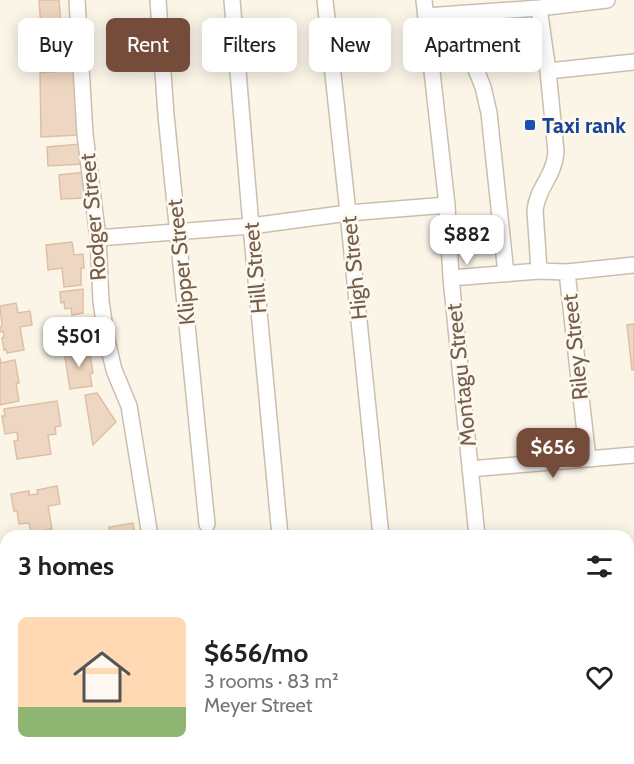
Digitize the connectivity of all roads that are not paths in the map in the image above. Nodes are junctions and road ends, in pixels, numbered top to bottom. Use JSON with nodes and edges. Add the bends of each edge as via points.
{"nodes":[{"id":1,"x":77,"y":0,"type":"edge"},
{"id":2,"x":158,"y":0,"type":"edge"},
{"id":3,"x":232,"y":0,"type":"edge"},
{"id":4,"x":325,"y":0,"type":"edge"},
{"id":5,"x":607,"y":0,"type":"edge"},
{"id":6,"x":425,"y":8,"type":"edge"},
{"id":7,"x":539,"y":8,"type":"junction"},
{"id":8,"x":463,"y":13,"type":"junction"},
{"id":9,"x":634,"y":62,"type":"edge"},
{"id":10,"x":548,"y":71,"type":"junction"},
{"id":11,"x":447,"y":205,"type":"junction"},
{"id":12,"x":348,"y":213,"type":"junction"},
{"id":13,"x":251,"y":226,"type":"junction"},
{"id":14,"x":178,"y":232,"type":"junction"},
{"id":15,"x":98,"y":238,"type":"junction"},
{"id":16,"x":634,"y":265,"type":"edge"},
{"id":17,"x":539,"y":271,"type":"junction"},
{"id":18,"x":567,"y":272,"type":"junction"},
{"id":19,"x":506,"y":274,"type":"junction"},
{"id":20,"x":451,"y":278,"type":"junction"},
{"id":21,"x":634,"y":455,"type":"edge"},
{"id":22,"x":588,"y":459,"type":"junction"},
{"id":23,"x":470,"y":469,"type":"junction"},
{"id":24,"x":207,"y":524,"type":"dead end"},
{"id":25,"x":149,"y":530,"type":"edge"},
{"id":26,"x":279,"y":530,"type":"edge"},
{"id":27,"x":380,"y":530,"type":"edge"},
{"id":28,"x":476,"y":530,"type":"edge"}],
"edges":[{"from":1,"to":15,"type":"street","name":"Rodger Street"},
{"from":2,"to":14,"type":"street","name":"Klipper Street"},
{"from":3,"to":13,"type":"street","name":"Hill Street"},
{"from":4,"to":12,"type":"street","name":"High Street"},
{"from":5,"to":7,"type":"street"},
{"from":6,"to":8,"type":"street"},
{"from":6,"to":11,"type":"street","name":"Montagu Street"},
{"from":7,"to":8,"type":"street"},
{"from":7,"to":10,"type":"street"},
{"from":8,"to":19,"type":"street","via":[[489,113]]},
{"from":9,"to":10,"type":"street"},
{"from":10,"to":17,"type":"street","via":[[556,152],[551,174],[536,201]]},
{"from":11,"to":12,"type":"street"},
{"from":11,"to":20,"type":"street","name":"Montagu Street"},
{"from":12,"to":13,"type":"street"},
{"from":12,"to":27,"type":"street","name":"High Street"},
{"from":13,"to":14,"type":"street"},
{"from":13,"to":26,"type":"street","name":"Hill Street"},
{"from":14,"to":15,"type":"street"},
{"from":14,"to":24,"type":"street","name":"Klipper Street"},
{"from":15,"to":25,"type":"street","name":"Rodger Street","via":[[106,336],[114,370],[129,406]]},
{"from":16,"to":18,"type":"street"},
{"from":17,"to":18,"type":"street"},
{"from":17,"to":19,"type":"street"},
{"from":18,"to":22,"type":"street","name":"Riley Street"},
{"from":19,"to":20,"type":"street"},
{"from":20,"to":23,"type":"street","name":"Montagu Street"},
{"from":21,"to":22,"type":"street"},
{"from":22,"to":23,"type":"street"},
{"from":23,"to":28,"type":"street","name":"Montagu Street"}]}
